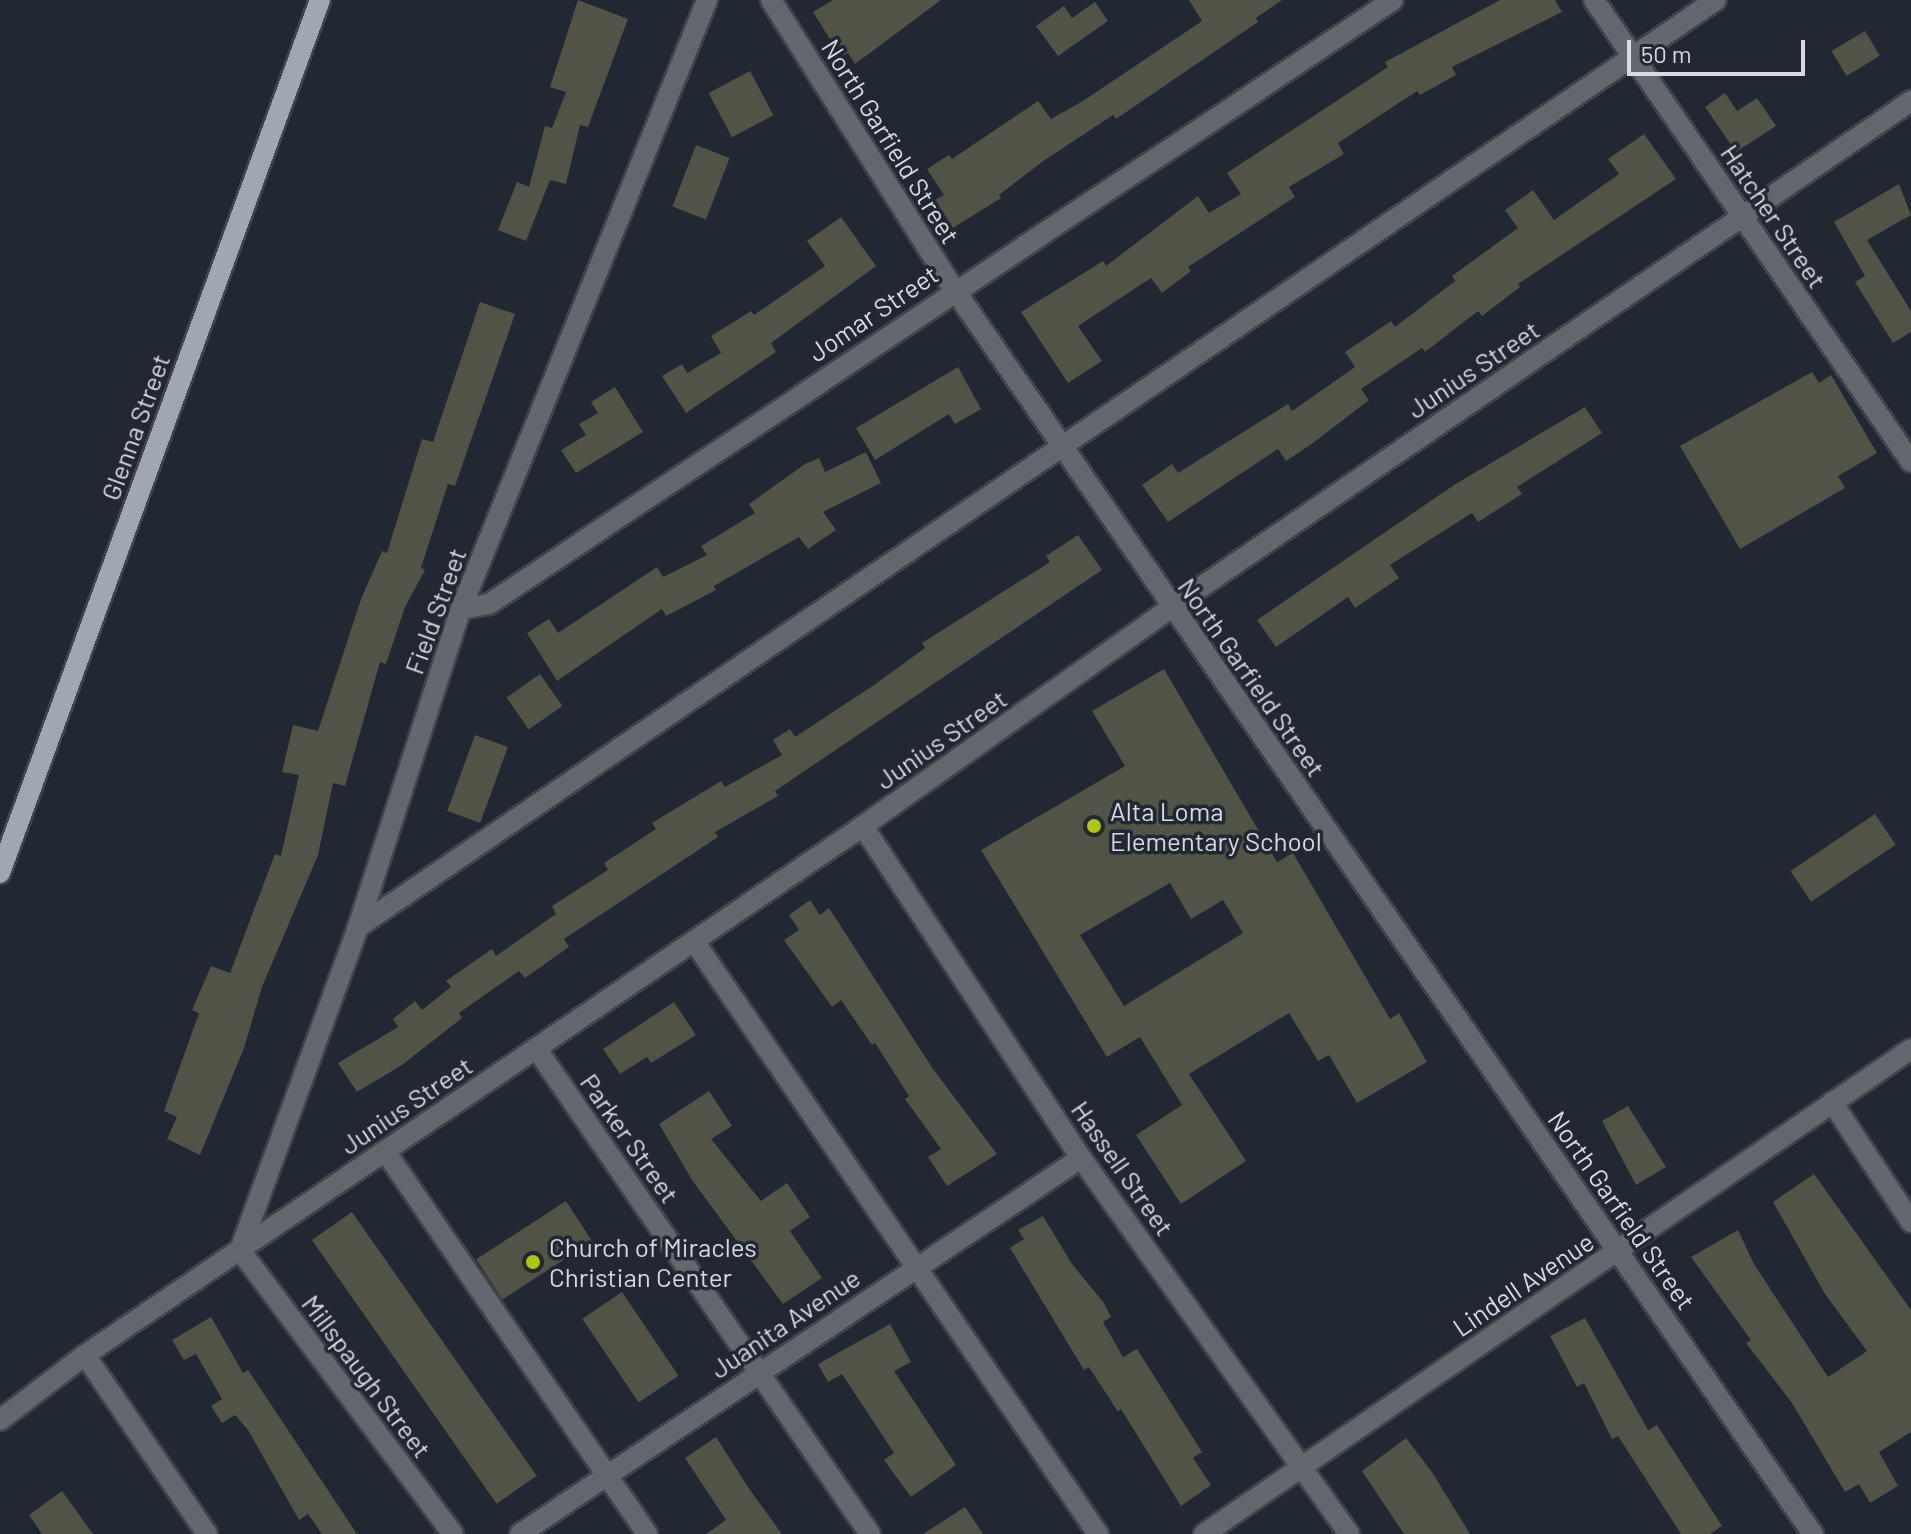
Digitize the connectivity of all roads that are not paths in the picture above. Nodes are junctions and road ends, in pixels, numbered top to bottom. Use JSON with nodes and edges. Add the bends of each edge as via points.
{"nodes":[{"id":1,"x":320,"y":0,"type":"edge"},
{"id":2,"x":707,"y":0,"type":"edge"},
{"id":3,"x":771,"y":0,"type":"edge"},
{"id":4,"x":1393,"y":0,"type":"edge"},
{"id":5,"x":1594,"y":0,"type":"edge"},
{"id":6,"x":1716,"y":0,"type":"edge"},
{"id":7,"x":1633,"y":57,"type":"junction"},
{"id":8,"x":1911,"y":101,"type":"edge"},
{"id":9,"x":1743,"y":215,"type":"junction"},
{"id":10,"x":954,"y":289,"type":"junction"},
{"id":11,"x":1062,"y":446,"type":"junction"},
{"id":12,"x":1911,"y":462,"type":"edge"},
{"id":13,"x":1172,"y":607,"type":"junction"},
{"id":14,"x":461,"y":609,"type":"junction"},
{"id":15,"x":863,"y":826,"type":"junction"},
{"id":16,"x":0,"y":873,"type":"edge"},
{"id":17,"x":358,"y":927,"type":"junction"},
{"id":18,"x":694,"y":941,"type":"junction"},
{"id":19,"x":536,"y":1048,"type":"junction"},
{"id":20,"x":1911,"y":1049,"type":"edge"},
{"id":21,"x":1832,"y":1102,"type":"junction"},
{"id":22,"x":385,"y":1151,"type":"junction"},
{"id":23,"x":1081,"y":1158,"type":"junction"},
{"id":24,"x":1911,"y":1222,"type":"edge"},
{"id":25,"x":240,"y":1250,"type":"junction"},
{"id":26,"x":1619,"y":1251,"type":"junction"},
{"id":27,"x":916,"y":1267,"type":"junction"},
{"id":28,"x":85,"y":1355,"type":"junction"},
{"id":29,"x":758,"y":1371,"type":"junction"},
{"id":30,"x":0,"y":1420,"type":"edge"},
{"id":31,"x":1303,"y":1463,"type":"junction"},
{"id":32,"x":606,"y":1475,"type":"junction"},
{"id":33,"x":207,"y":1534,"type":"edge"},
{"id":34,"x":453,"y":1534,"type":"edge"},
{"id":35,"x":520,"y":1534,"type":"edge"},
{"id":36,"x":647,"y":1534,"type":"edge"},
{"id":37,"x":870,"y":1534,"type":"edge"},
{"id":38,"x":1098,"y":1534,"type":"edge"},
{"id":39,"x":1204,"y":1534,"type":"edge"},
{"id":40,"x":1349,"y":1534,"type":"edge"},
{"id":41,"x":1813,"y":1534,"type":"edge"}],
"edges":[{"from":1,"to":16,"type":"main road","name":"Glenna Street"},
{"from":2,"to":14,"type":"street","name":"Field Street"},
{"from":3,"to":10,"type":"street","name":"North Garfield Street"},
{"from":4,"to":10,"type":"street","name":"Jomar Street"},
{"from":5,"to":7,"type":"street","name":"Hatcher Street"},
{"from":6,"to":7,"type":"street"},
{"from":7,"to":9,"type":"street","name":"Hatcher Street"},
{"from":7,"to":11,"type":"street"},
{"from":8,"to":9,"type":"street","name":"Junius Street"},
{"from":9,"to":12,"type":"street","name":"Hatcher Street"},
{"from":9,"to":13,"type":"street","name":"Junius Street"},
{"from":10,"to":11,"type":"street","name":"North Garfield Street"},
{"from":10,"to":14,"type":"street","name":"Jomar Street","via":[[489,604]]},
{"from":11,"to":13,"type":"street","name":"North Garfield Street"},
{"from":11,"to":17,"type":"street"},
{"from":13,"to":15,"type":"street","name":"Junius Street"},
{"from":13,"to":26,"type":"street","name":"North Garfield Street"},
{"from":14,"to":17,"type":"street","name":"Field Street"},
{"from":15,"to":18,"type":"street","name":"Junius Street"},
{"from":15,"to":23,"type":"street","name":"Hassell Street"},
{"from":17,"to":25,"type":"street","name":"Field Street"},
{"from":18,"to":19,"type":"street","name":"Junius Street"},
{"from":18,"to":27,"type":"street"},
{"from":19,"to":22,"type":"street","name":"Junius Street"},
{"from":19,"to":29,"type":"street","name":"Parker Street"},
{"from":20,"to":21,"type":"street","name":"Lindell Avenue"},
{"from":21,"to":24,"type":"street"},
{"from":21,"to":26,"type":"street","name":"Lindell Avenue"},
{"from":22,"to":25,"type":"street","name":"Junius Street"},
{"from":22,"to":32,"type":"street"},
{"from":23,"to":27,"type":"street","name":"Juanita Avenue"},
{"from":23,"to":31,"type":"street","name":"Hassell Street"},
{"from":25,"to":28,"type":"street","name":"Junius Street"},
{"from":25,"to":34,"type":"street","name":"Millspaugh Street"},
{"from":26,"to":31,"type":"street","name":"Lindell Avenue"},
{"from":26,"to":41,"type":"street","name":"North Garfield Street"},
{"from":27,"to":29,"type":"street","name":"Juanita Avenue"},
{"from":27,"to":38,"type":"street"},
{"from":28,"to":30,"type":"street","name":"Junius Street"},
{"from":28,"to":33,"type":"street"},
{"from":29,"to":32,"type":"street","name":"Juanita Avenue"},
{"from":29,"to":37,"type":"street","name":"Parker Street"},
{"from":31,"to":39,"type":"street","name":"Lindell Avenue"},
{"from":31,"to":40,"type":"street","name":"Hassell Street"},
{"from":32,"to":35,"type":"street","name":"Juanita Avenue"},
{"from":32,"to":36,"type":"street"}]}
